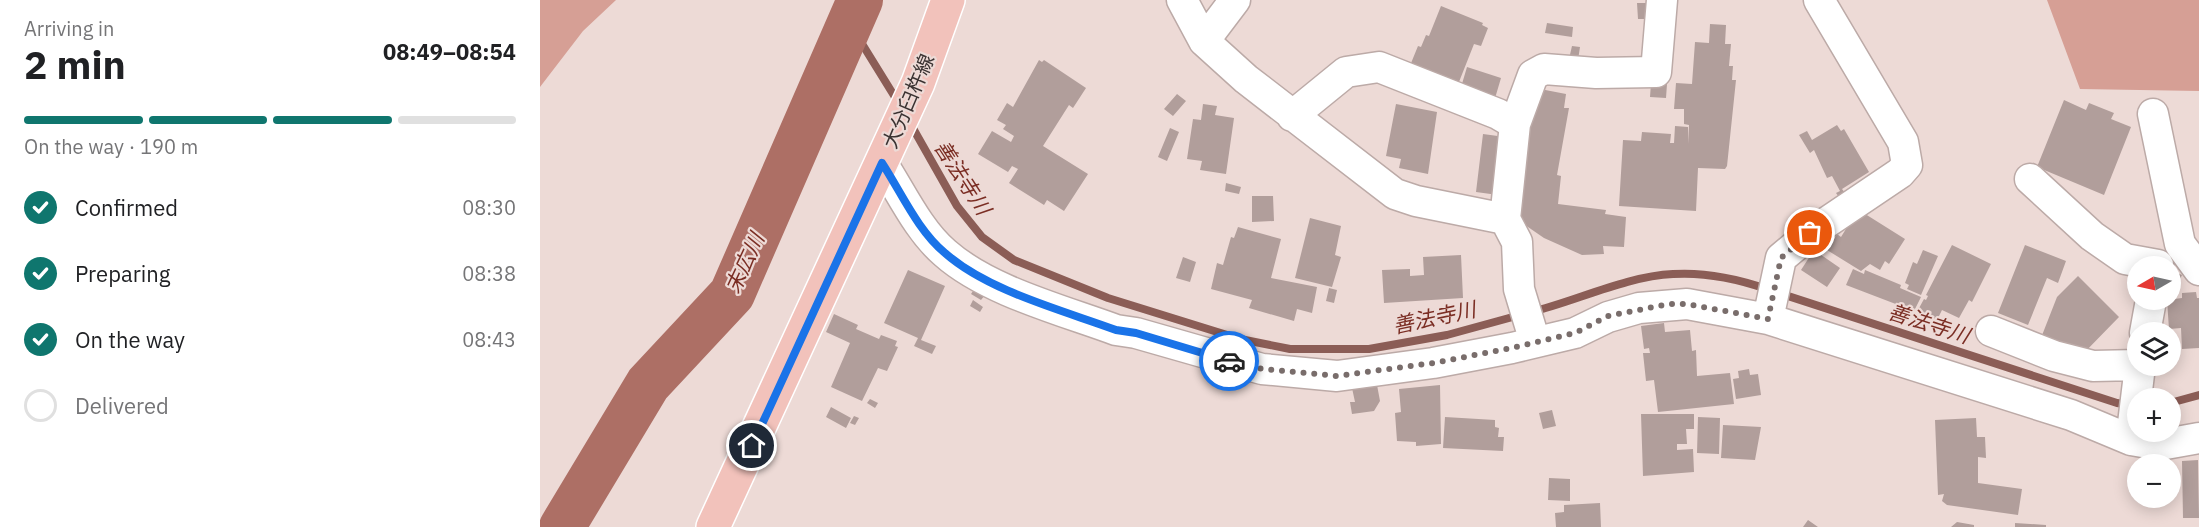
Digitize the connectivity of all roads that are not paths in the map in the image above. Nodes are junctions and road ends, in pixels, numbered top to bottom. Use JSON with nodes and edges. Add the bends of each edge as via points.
{"nodes":[{"id":1,"x":948,"y":0,"type":"edge"},
{"id":2,"x":1182,"y":0,"type":"edge"},
{"id":3,"x":1235,"y":0,"type":"edge"},
{"id":4,"x":1662,"y":0,"type":"edge"},
{"id":5,"x":1819,"y":0,"type":"edge"},
{"id":6,"x":1204,"y":41,"type":"junction"},
{"id":7,"x":2153,"y":114,"type":"dead end"},
{"id":8,"x":1292,"y":116,"type":"junction"},
{"id":9,"x":1515,"y":124,"type":"junction"},
{"id":10,"x":885,"y":157,"type":"junction"},
{"id":11,"x":2030,"y":179,"type":"dead end"},
{"id":12,"x":1505,"y":219,"type":"junction"},
{"id":13,"x":2180,"y":244,"type":"junction"},
{"id":14,"x":2168,"y":256,"type":"edge"},
{"id":15,"x":2127,"y":259,"type":"edge"},
{"id":16,"x":2199,"y":270,"type":"edge"},
{"id":17,"x":1768,"y":314,"type":"junction"},
{"id":18,"x":1991,"y":331,"type":"dead end"},
{"id":19,"x":1533,"y":337,"type":"junction"},
{"id":20,"x":2127,"y":369,"type":"edge"},
{"id":21,"x":2127,"y":432,"type":"edge"},
{"id":22,"x":2199,"y":438,"type":"edge"},
{"id":23,"x":2181,"y":441,"type":"edge"},
{"id":24,"x":2153,"y":442,"type":"edge"},
{"id":25,"x":2177,"y":442,"type":"edge"},
{"id":26,"x":713,"y":527,"type":"edge"}],
"edges":[{"from":1,"to":10,"type":"main road","name":"大分臼杵線","via":[[918,83]]},
{"from":2,"to":6,"type":"street"},
{"from":3,"to":6,"type":"street"},
{"from":4,"to":9,"type":"street","via":[[1656,72],[1544,69],[1533,75]]},
{"from":5,"to":17,"type":"street","via":[[1903,142],[1907,165],[1781,258]]},
{"from":6,"to":8,"type":"street"},
{"from":7,"to":13,"type":"street"},
{"from":8,"to":9,"type":"street","via":[[1346,72],[1379,67]]},
{"from":8,"to":12,"type":"street","via":[[1395,194]]},
{"from":9,"to":12,"type":"street"},
{"from":10,"to":19,"type":"street","via":[[927,233],[956,262],[1000,286],[1116,330],[1263,369],[1327,376],[1361,375],[1433,363]]},
{"from":10,"to":26,"type":"main road","name":"大分臼杵線"},
{"from":11,"to":15,"type":"street","via":[[2092,236]]},
{"from":12,"to":19,"type":"street","via":[[1517,242],[1519,289]]},
{"from":13,"to":14,"type":"street"},
{"from":13,"to":16,"type":"street"},
{"from":17,"to":19,"type":"street","via":[[1669,304],[1608,316],[1575,333]]},
{"from":17,"to":21,"type":"street"},
{"from":18,"to":20,"type":"street","via":[[2054,356]]},
{"from":22,"to":23,"type":"street"},
{"from":24,"to":25,"type":"street"}]}
